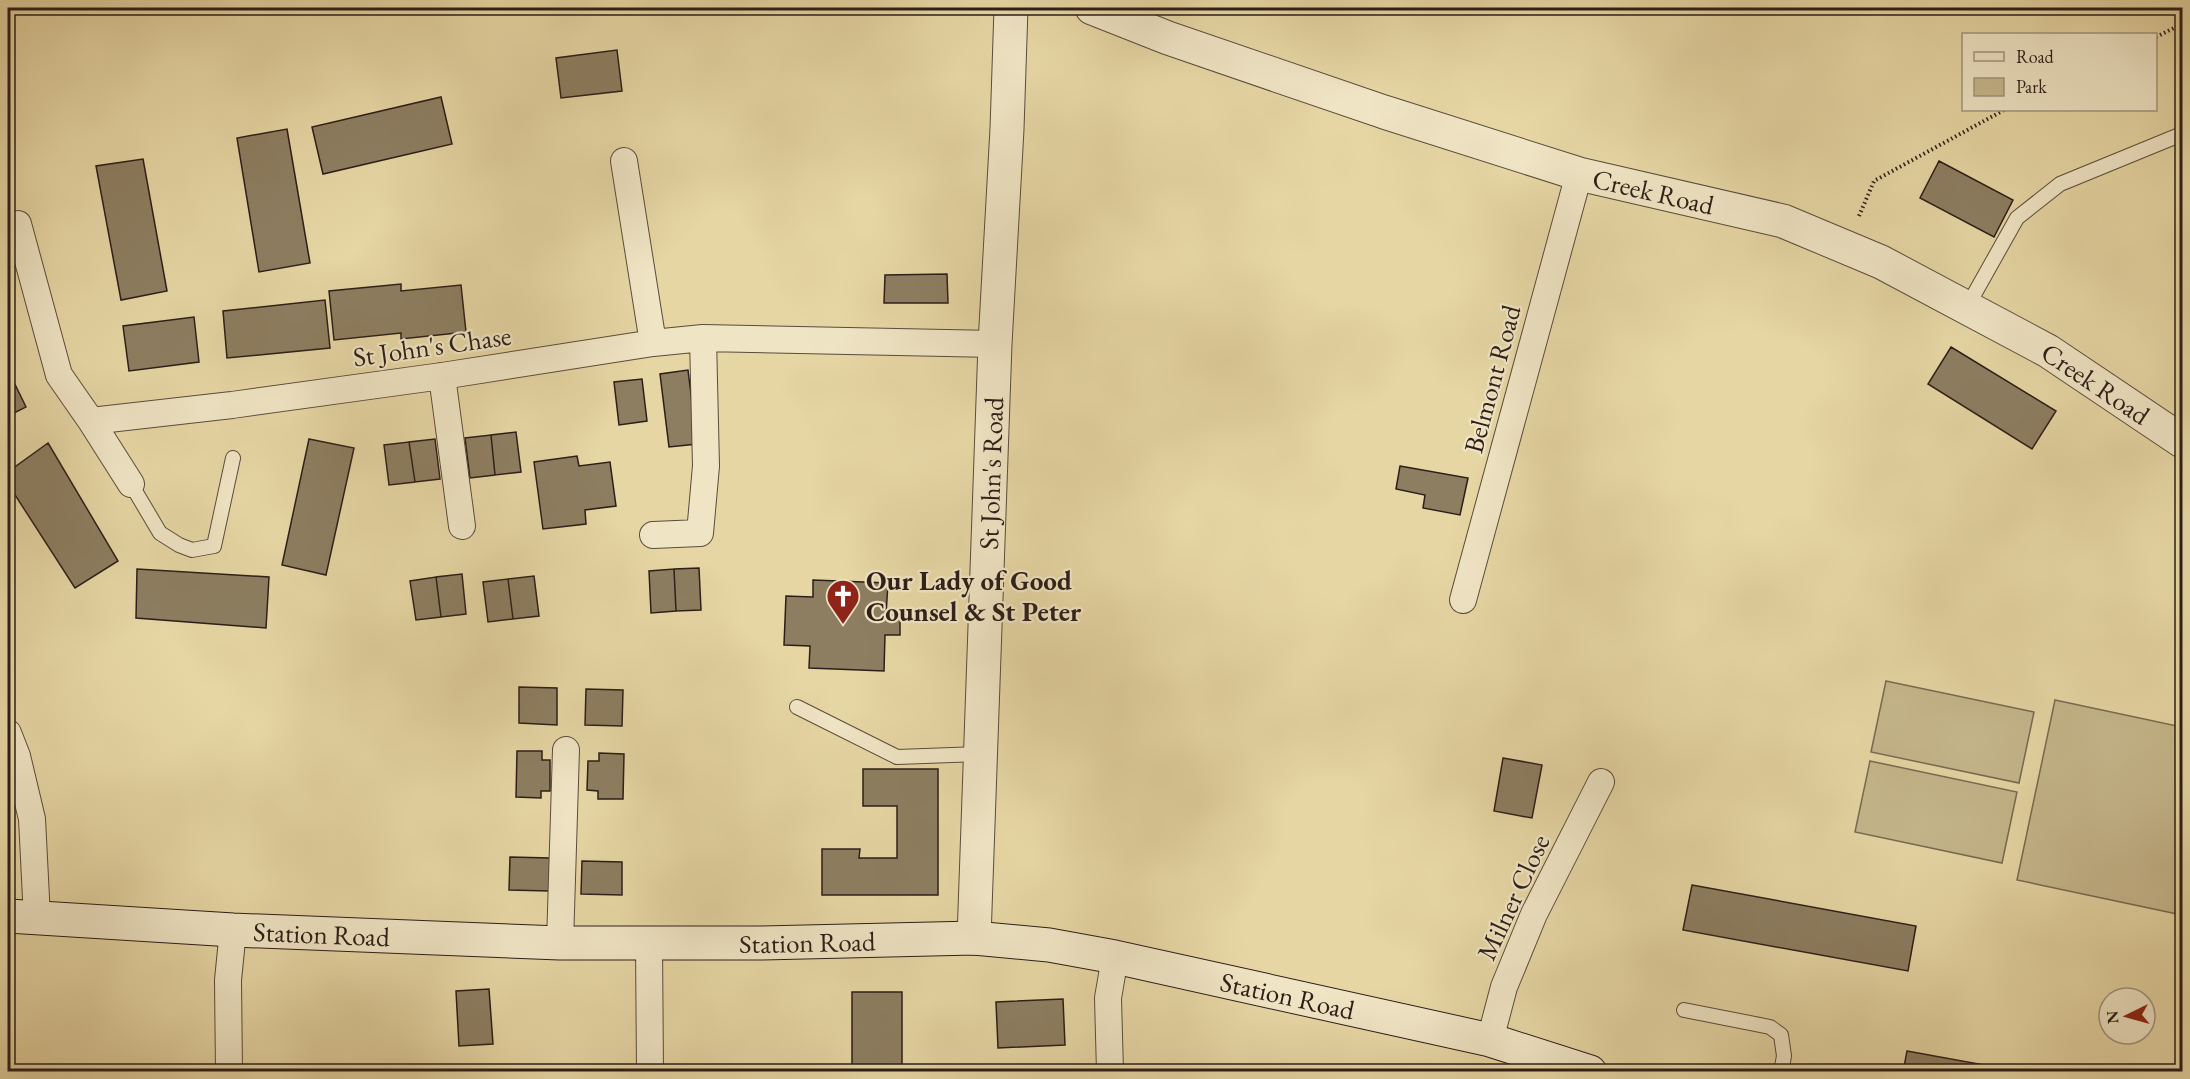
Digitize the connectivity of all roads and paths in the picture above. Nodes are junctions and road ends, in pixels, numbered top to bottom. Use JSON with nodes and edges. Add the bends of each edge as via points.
{"nodes":[{"id":1,"x":1011,"y":8,"type":"edge"},
{"id":2,"x":1092,"y":8,"type":"edge"},
{"id":3,"x":2182,"y":24,"type":"edge"},
{"id":4,"x":2157,"y":36,"type":"edge"},
{"id":5,"x":2002,"y":111,"type":"edge"},
{"id":6,"x":2182,"y":134,"type":"edge"},
{"id":7,"x":624,"y":161,"type":"dead end"},
{"id":8,"x":1579,"y":174,"type":"junction"},
{"id":9,"x":18,"y":224,"type":"dead end"},
{"id":10,"x":1847,"y":247,"type":"junction"},
{"id":11,"x":1967,"y":307,"type":"junction"},
{"id":12,"x":703,"y":338,"type":"junction"},
{"id":13,"x":653,"y":343,"type":"junction"},
{"id":14,"x":995,"y":344,"type":"junction"},
{"id":15,"x":442,"y":376,"type":"junction"},
{"id":16,"x":92,"y":421,"type":"junction"},
{"id":17,"x":2182,"y":441,"type":"edge"},
{"id":18,"x":233,"y":458,"type":"dead end"},
{"id":19,"x":131,"y":484,"type":"joint"},
{"id":20,"x":462,"y":526,"type":"dead end"},
{"id":21,"x":653,"y":535,"type":"dead end"},
{"id":22,"x":1463,"y":600,"type":"dead end"},
{"id":23,"x":796,"y":707,"type":"dead end"},
{"id":24,"x":8,"y":733,"type":"edge"},
{"id":25,"x":566,"y":750,"type":"dead end"},
{"id":26,"x":980,"y":754,"type":"junction"},
{"id":27,"x":1601,"y":782,"type":"dead end"},
{"id":28,"x":22,"y":917,"type":"edge"},
{"id":29,"x":233,"y":930,"type":"junction"},
{"id":30,"x":974,"y":938,"type":"junction"},
{"id":31,"x":560,"y":943,"type":"junction"},
{"id":32,"x":649,"y":943,"type":"junction"},
{"id":33,"x":1115,"y":957,"type":"junction"},
{"id":34,"x":1684,"y":1010,"type":"dead end"},
{"id":35,"x":1490,"y":1040,"type":"junction"},
{"id":36,"x":1535,"y":1064,"type":"edge"},
{"id":37,"x":229,"y":1071,"type":"edge"},
{"id":38,"x":650,"y":1071,"type":"edge"},
{"id":39,"x":1110,"y":1071,"type":"edge"},
{"id":40,"x":1590,"y":1071,"type":"edge"},
{"id":41,"x":1781,"y":1071,"type":"edge"}],
"edges":[{"from":1,"to":14,"type":"street","name":"St John's Road"},
{"from":2,"to":8,"type":"street","name":"Creek Road","via":[[1384,112]]},
{"from":3,"to":4,"type":"path"},
{"from":5,"to":10,"type":"path","via":[[1874,181]]},
{"from":6,"to":11,"type":"lane","via":[[2060,184],[2017,218]]},
{"from":7,"to":13,"type":"street"},
{"from":8,"to":10,"type":"street","name":"Creek Road","via":[[1783,221]]},
{"from":8,"to":22,"type":"street","name":"Belmont Road"},
{"from":9,"to":16,"type":"street","via":[[59,375]]},
{"from":10,"to":11,"type":"street","name":"Creek Road"},
{"from":11,"to":17,"type":"street","name":"Creek Road","via":[[2048,351]]},
{"from":12,"to":13,"type":"street","name":"St John's Chase"},
{"from":12,"to":14,"type":"street","name":"St John's Chase"},
{"from":12,"to":21,"type":"street","via":[[706,466],[700,533]]},
{"from":13,"to":15,"type":"street","name":"St John's Chase"},
{"from":14,"to":26,"type":"street","name":"St John's Road"},
{"from":15,"to":16,"type":"street","name":"St John's Chase"},
{"from":15,"to":20,"type":"street"},
{"from":16,"to":19,"type":"street"},
{"from":18,"to":19,"type":"lane","via":[[214,546],[192,550],[160,533]]},
{"from":23,"to":26,"type":"lane","via":[[897,757]]},
{"from":24,"to":28,"type":"street","via":[[32,819]]},
{"from":25,"to":31,"type":"street"},
{"from":26,"to":30,"type":"street","name":"St John's Road"},
{"from":27,"to":35,"type":"street","name":"Milner Close","via":[[1534,914],[1504,987]]},
{"from":28,"to":29,"type":"street","name":"Station Road"},
{"from":29,"to":31,"type":"street","name":"Station Road"},
{"from":29,"to":37,"type":"street","via":[[228,980]]},
{"from":30,"to":32,"type":"street","name":"Station Road"},
{"from":30,"to":33,"type":"street","name":"Station Road","via":[[1050,945]]},
{"from":31,"to":32,"type":"street","name":"Station Road"},
{"from":32,"to":38,"type":"street"},
{"from":33,"to":35,"type":"street","name":"Station Road"},
{"from":33,"to":39,"type":"street","via":[[1108,998]]},
{"from":34,"to":41,"type":"lane","via":[[1770,1027],[1781,1035]]},
{"from":35,"to":36,"type":"street","name":"Station Road"},
{"from":36,"to":40,"type":"street","name":"Station Road"}]}
